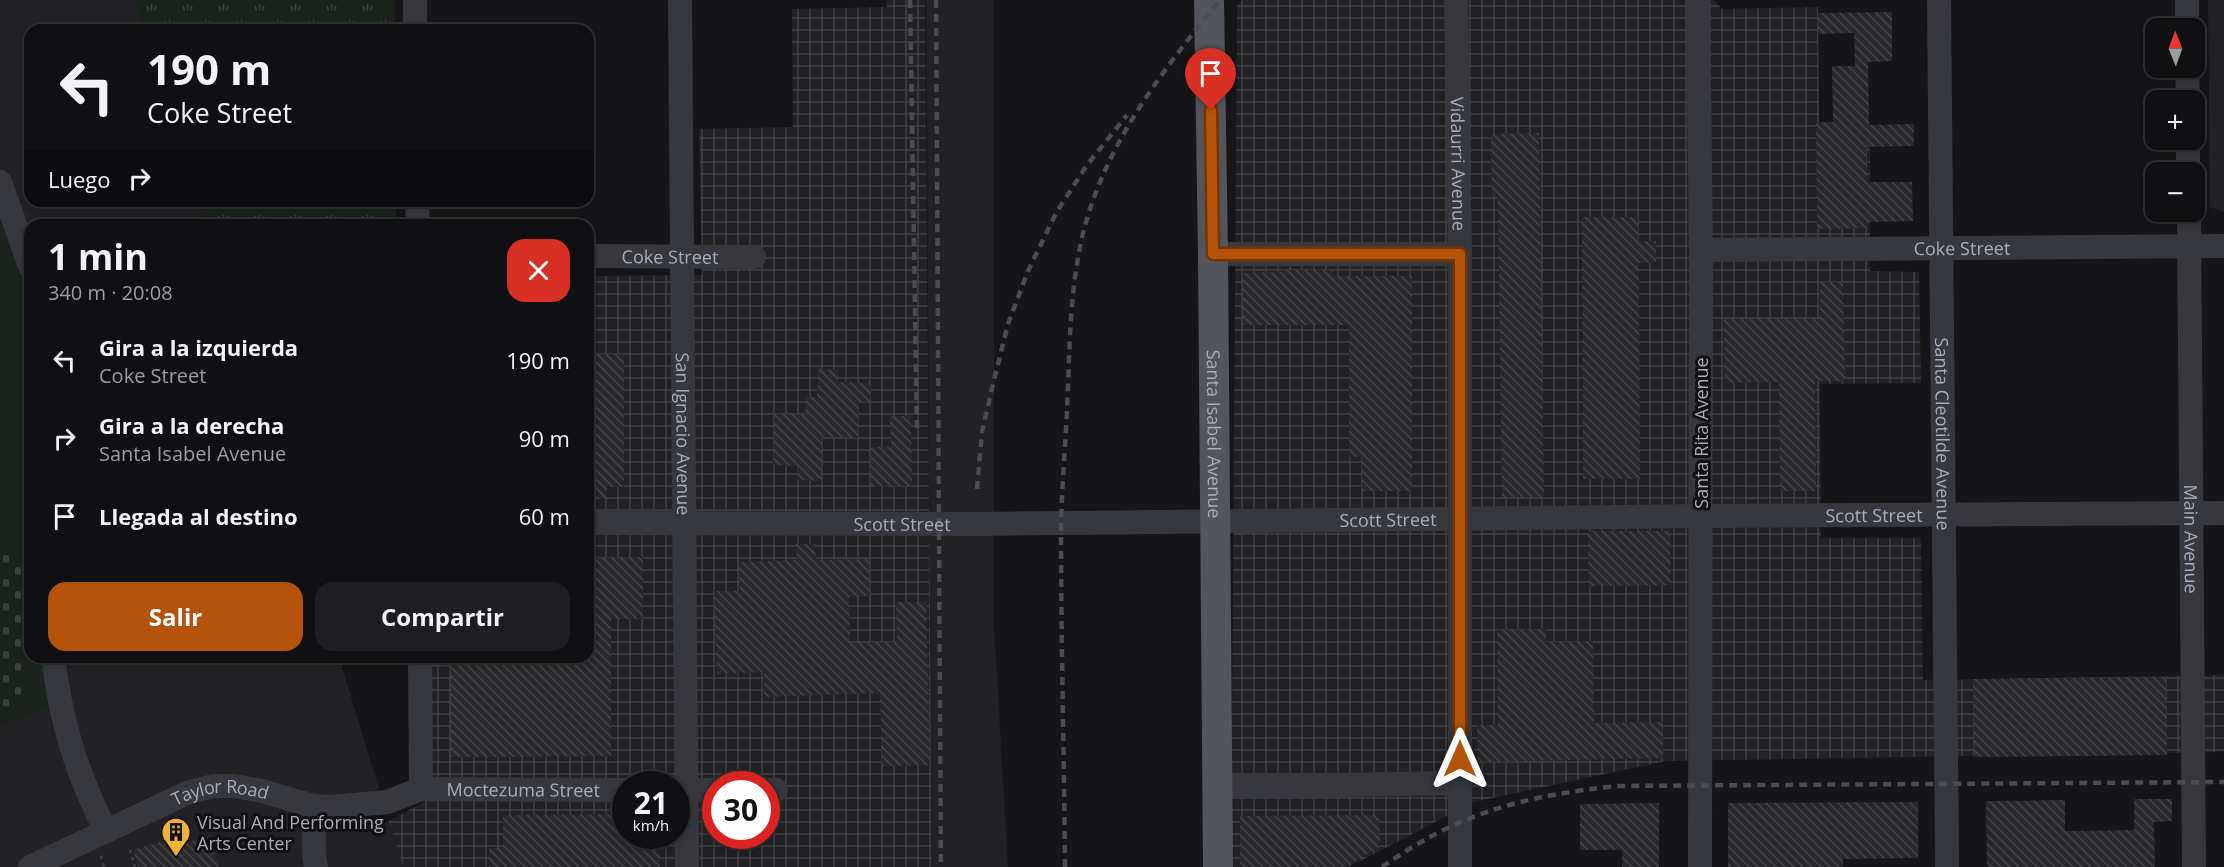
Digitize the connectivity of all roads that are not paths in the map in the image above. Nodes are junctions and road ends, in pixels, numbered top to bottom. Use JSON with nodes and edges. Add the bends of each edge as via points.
{"nodes":[{"id":1,"x":415,"y":0,"type":"edge"},
{"id":2,"x":680,"y":0,"type":"edge"},
{"id":3,"x":1209,"y":0,"type":"edge"},
{"id":4,"x":1456,"y":0,"type":"edge"},
{"id":5,"x":1698,"y":0,"type":"edge"},
{"id":6,"x":1939,"y":0,"type":"edge"},
{"id":7,"x":2187,"y":0,"type":"edge"},
{"id":8,"x":2187,"y":18,"type":"edge"},
{"id":9,"x":415,"y":24,"type":"edge"},
{"id":10,"x":0,"y":182,"type":"edge"},
{"id":11,"x":2189,"y":222,"type":"edge"},
{"id":12,"x":2189,"y":246,"type":"junction"},
{"id":13,"x":2224,"y":246,"type":"edge"},
{"id":14,"x":1941,"y":248,"type":"junction"},
{"id":15,"x":24,"y":249,"type":"edge"},
{"id":16,"x":1701,"y":250,"type":"junction"},
{"id":17,"x":1213,"y":254,"type":"junction"},
{"id":18,"x":1460,"y":254,"type":"junction"},
{"id":19,"x":594,"y":256,"type":"edge"},
{"id":20,"x":681,"y":256,"type":"junction"},
{"id":21,"x":754,"y":258,"type":"dead end"},
{"id":22,"x":2192,"y":513,"type":"junction"},
{"id":23,"x":2224,"y":513,"type":"edge"},
{"id":24,"x":1943,"y":514,"type":"junction"},
{"id":25,"x":1701,"y":516,"type":"junction"},
{"id":26,"x":1461,"y":520,"type":"junction"},
{"id":27,"x":1214,"y":521,"type":"junction"},
{"id":28,"x":594,"y":523,"type":"edge"},
{"id":29,"x":684,"y":524,"type":"junction"},
{"id":30,"x":54,"y":663,"type":"edge"},
{"id":31,"x":420,"y":663,"type":"edge"},
{"id":32,"x":681,"y":771,"type":"edge"},
{"id":33,"x":1459,"y":783,"type":"junction"},
{"id":34,"x":1217,"y":787,"type":"junction"},
{"id":35,"x":421,"y":789,"type":"junction"},
{"id":36,"x":612,"y":790,"type":"edge"},
{"id":37,"x":313,"y":806,"type":"junction"},
{"id":38,"x":105,"y":831,"type":"junction"},
{"id":39,"x":686,"y":849,"type":"edge"},
{"id":40,"x":30,"y":867,"type":"edge"},
{"id":41,"x":316,"y":867,"type":"edge"},
{"id":42,"x":687,"y":867,"type":"edge"},
{"id":43,"x":1218,"y":867,"type":"edge"},
{"id":44,"x":1460,"y":867,"type":"edge"},
{"id":45,"x":1700,"y":867,"type":"edge"},
{"id":46,"x":1947,"y":867,"type":"edge"},
{"id":47,"x":2194,"y":867,"type":"edge"}],
"edges":[{"from":1,"to":9,"type":"street"},
{"from":2,"to":20,"type":"street","name":"San Ignacio Avenue"},
{"from":3,"to":17,"type":"main road","name":"Santa Isabel Avenue"},
{"from":4,"to":18,"type":"street","name":"Vidaurri Avenue"},
{"from":5,"to":16,"type":"street","name":"Santa Rita Avenue"},
{"from":6,"to":14,"type":"street","name":"Santa Cleotilde Avenue"},
{"from":7,"to":8,"type":"street"},
{"from":10,"to":15,"type":"street"},
{"from":11,"to":12,"type":"street","name":"Main Avenue"},
{"from":12,"to":13,"type":"street","name":"Coke Street"},
{"from":12,"to":14,"type":"street","name":"Coke Street"},
{"from":12,"to":22,"type":"street","name":"Main Avenue"},
{"from":14,"to":16,"type":"street","name":"Coke Street"},
{"from":14,"to":24,"type":"street","name":"Santa Cleotilde Avenue"},
{"from":16,"to":25,"type":"street","name":"Santa Rita Avenue"},
{"from":17,"to":18,"type":"street"},
{"from":17,"to":27,"type":"main road","name":"Santa Isabel Avenue"},
{"from":18,"to":26,"type":"street","name":"Vidaurri Avenue"},
{"from":19,"to":20,"type":"street","name":"Coke Street"},
{"from":20,"to":21,"type":"street","name":"Coke Street"},
{"from":20,"to":29,"type":"street","name":"San Ignacio Avenue"},
{"from":22,"to":23,"type":"street","name":"Scott Street"},
{"from":22,"to":24,"type":"street","name":"Scott Street"},
{"from":22,"to":47,"type":"street","name":"Main Avenue"},
{"from":24,"to":25,"type":"street","name":"Scott Street"},
{"from":24,"to":46,"type":"street","name":"Santa Cleotilde Avenue"},
{"from":25,"to":26,"type":"street","name":"Scott Street"},
{"from":25,"to":45,"type":"street","name":"Santa Rita Avenue"},
{"from":26,"to":27,"type":"street","name":"Scott Street"},
{"from":26,"to":33,"type":"street","name":"Vidaurri Avenue"},
{"from":27,"to":29,"type":"street","name":"Scott Street"},
{"from":27,"to":34,"type":"main road","name":"Santa Isabel Avenue"},
{"from":28,"to":29,"type":"street","name":"Scott Street"},
{"from":29,"to":32,"type":"street","name":"San Ignacio Avenue"},
{"from":30,"to":38,"type":"street","via":[[68,740]]},
{"from":31,"to":35,"type":"street"},
{"from":33,"to":34,"type":"street"},
{"from":33,"to":44,"type":"street","name":"Vidaurri Avenue"},
{"from":34,"to":43,"type":"main road","name":"Santa Isabel Avenue"},
{"from":35,"to":36,"type":"street","name":"Moctezuma Street"},
{"from":35,"to":37,"type":"street","name":"Taylor Road","via":[[369,805]]},
{"from":37,"to":38,"type":"street","name":"Taylor Road","via":[[262,791],[213,786],[187,793]]},
{"from":37,"to":41,"type":"street"},
{"from":38,"to":40,"type":"street","name":"Taylor Road"},
{"from":39,"to":42,"type":"street","name":"San Ignacio Avenue"}]}
